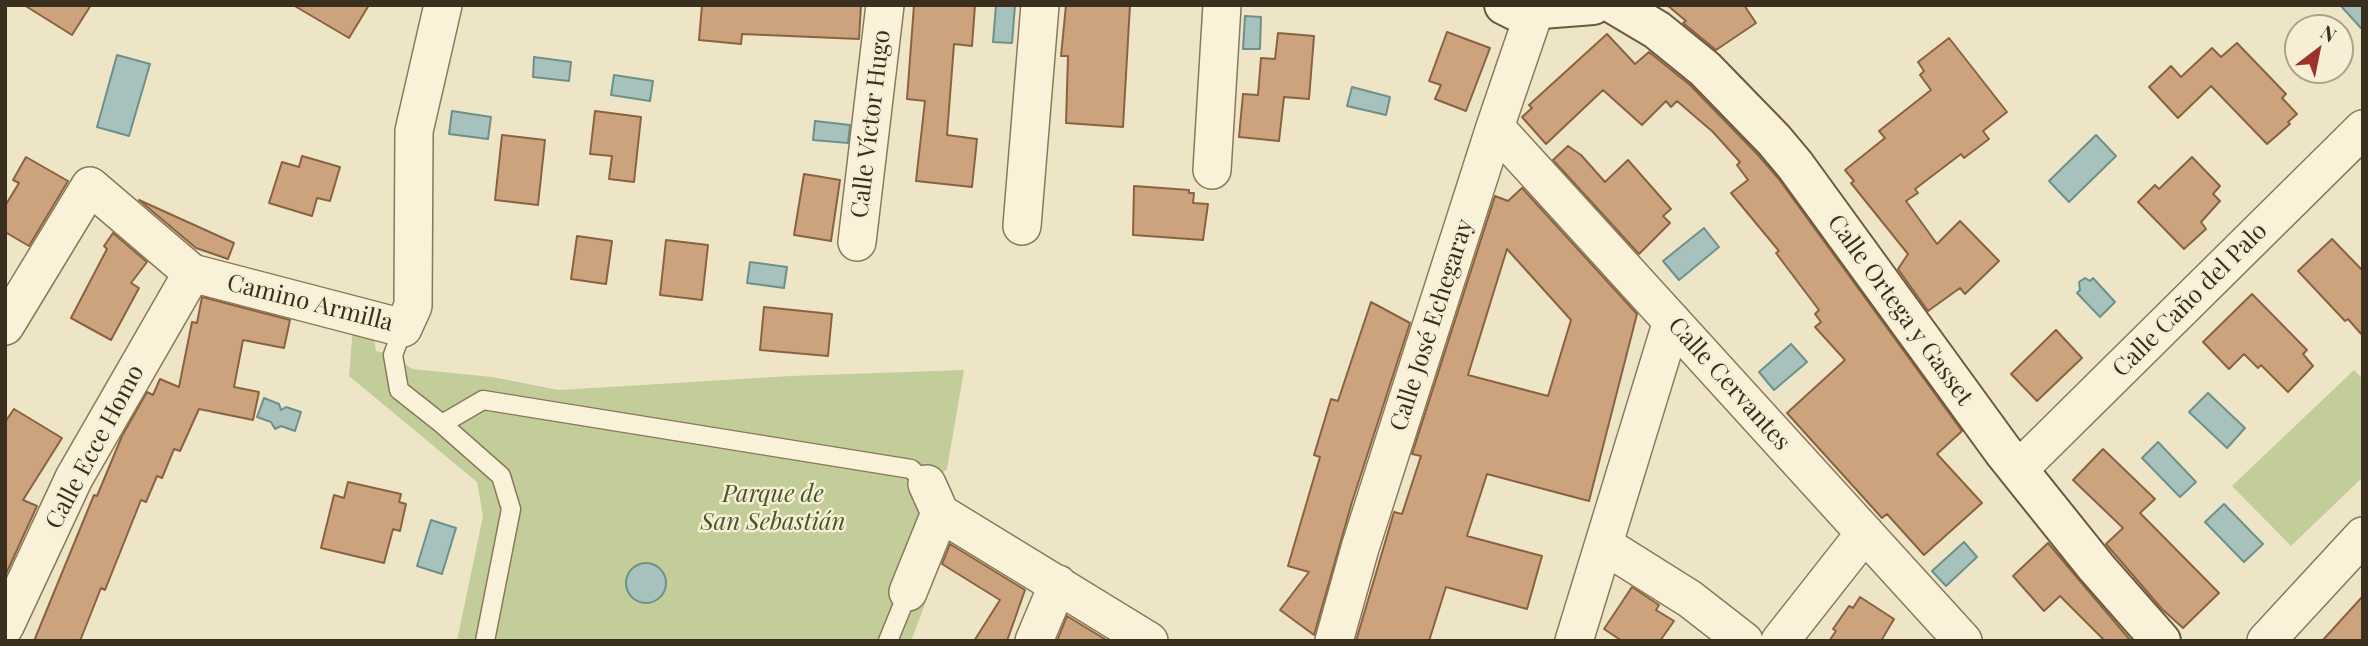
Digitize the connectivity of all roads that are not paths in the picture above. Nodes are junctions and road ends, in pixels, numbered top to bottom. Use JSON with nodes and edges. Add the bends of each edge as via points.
{"nodes":[{"id":1,"x":443,"y":5,"type":"edge"},
{"id":2,"x":885,"y":5,"type":"edge"},
{"id":3,"x":1040,"y":5,"type":"edge"},
{"id":4,"x":1222,"y":5,"type":"edge"},
{"id":5,"x":1593,"y":5,"type":"edge"},
{"id":6,"x":1615,"y":5,"type":"edge"},
{"id":7,"x":1520,"y":7,"type":"edge"},
{"id":8,"x":1495,"y":127,"type":"junction"},
{"id":9,"x":2363,"y":129,"type":"edge"},
{"id":10,"x":1212,"y":170,"type":"dead end"},
{"id":11,"x":1022,"y":226,"type":"dead end"},
{"id":12,"x":856,"y":242,"type":"dead end"},
{"id":13,"x":192,"y":273,"type":"junction"},
{"id":14,"x":1672,"y":321,"type":"junction"},
{"id":15,"x":5,"y":326,"type":"edge"},
{"id":16,"x":403,"y":328,"type":"junction"},
{"id":17,"x":442,"y":425,"type":"junction"},
{"id":18,"x":2018,"y":470,"type":"junction"},
{"id":19,"x":933,"y":499,"type":"junction"},
{"id":20,"x":1865,"y":533,"type":"junction"},
{"id":21,"x":2363,"y":536,"type":"edge"},
{"id":22,"x":1604,"y":545,"type":"junction"},
{"id":23,"x":1058,"y":584,"type":"junction"},
{"id":24,"x":908,"y":592,"type":"joint"},
{"id":25,"x":5,"y":626,"type":"edge"},
{"id":26,"x":485,"y":641,"type":"edge"},
{"id":27,"x":888,"y":641,"type":"edge"},
{"id":28,"x":1034,"y":641,"type":"edge"},
{"id":29,"x":1149,"y":641,"type":"edge"},
{"id":30,"x":1334,"y":641,"type":"edge"},
{"id":31,"x":1574,"y":641,"type":"edge"},
{"id":32,"x":1744,"y":641,"type":"edge"},
{"id":33,"x":1780,"y":641,"type":"edge"},
{"id":34,"x":1962,"y":641,"type":"edge"},
{"id":35,"x":2161,"y":641,"type":"edge"},
{"id":36,"x":2266,"y":641,"type":"edge"}],
"edges":[{"from":1,"to":16,"type":"street","name":"Camino Armilla","via":[[414,131],[413,306]]},
{"from":2,"to":12,"type":"street","name":"Calle Víctor Hugo"},
{"from":3,"to":11,"type":"street"},
{"from":4,"to":10,"type":"street"},
{"from":5,"to":7,"type":"street"},
{"from":6,"to":18,"type":"street","name":"Calle Ortega y Gasset","via":[[1657,30],[1705,69],[1774,139]]},
{"from":7,"to":8,"type":"street","name":"Calle José Echegaray"},
{"from":8,"to":14,"type":"street","name":"Calle Cervantes"},
{"from":8,"to":30,"type":"street","name":"Calle José Echegaray"},
{"from":9,"to":18,"type":"street","name":"Calle Caño del Palo"},
{"from":13,"to":15,"type":"street","name":"Camino Armilla","via":[[90,187]]},
{"from":13,"to":16,"type":"street","name":"Camino Armilla"},
{"from":13,"to":25,"type":"street","name":"Calle Ecce Homo","via":[[74,478]]},
{"from":14,"to":20,"type":"street","name":"Calle Cervantes"},
{"from":14,"to":22,"type":"street"},
{"from":16,"to":17,"type":"lane","via":[[393,355],[399,390]]},
{"from":17,"to":19,"type":"lane","via":[[483,400],[911,469]]},
{"from":17,"to":26,"type":"lane","via":[[501,475],[511,509]]},
{"from":18,"to":35,"type":"street","name":"Calle Ortega y Gasset"},
{"from":19,"to":23,"type":"street"},
{"from":19,"to":24,"type":"street"},
{"from":20,"to":33,"type":"street"},
{"from":20,"to":34,"type":"street","name":"Calle Cervantes"},
{"from":21,"to":36,"type":"street"},
{"from":22,"to":31,"type":"street"},
{"from":22,"to":32,"type":"street","via":[[1690,599]]},
{"from":23,"to":28,"type":"street"},
{"from":23,"to":29,"type":"street"},
{"from":24,"to":27,"type":"lane"}]}
